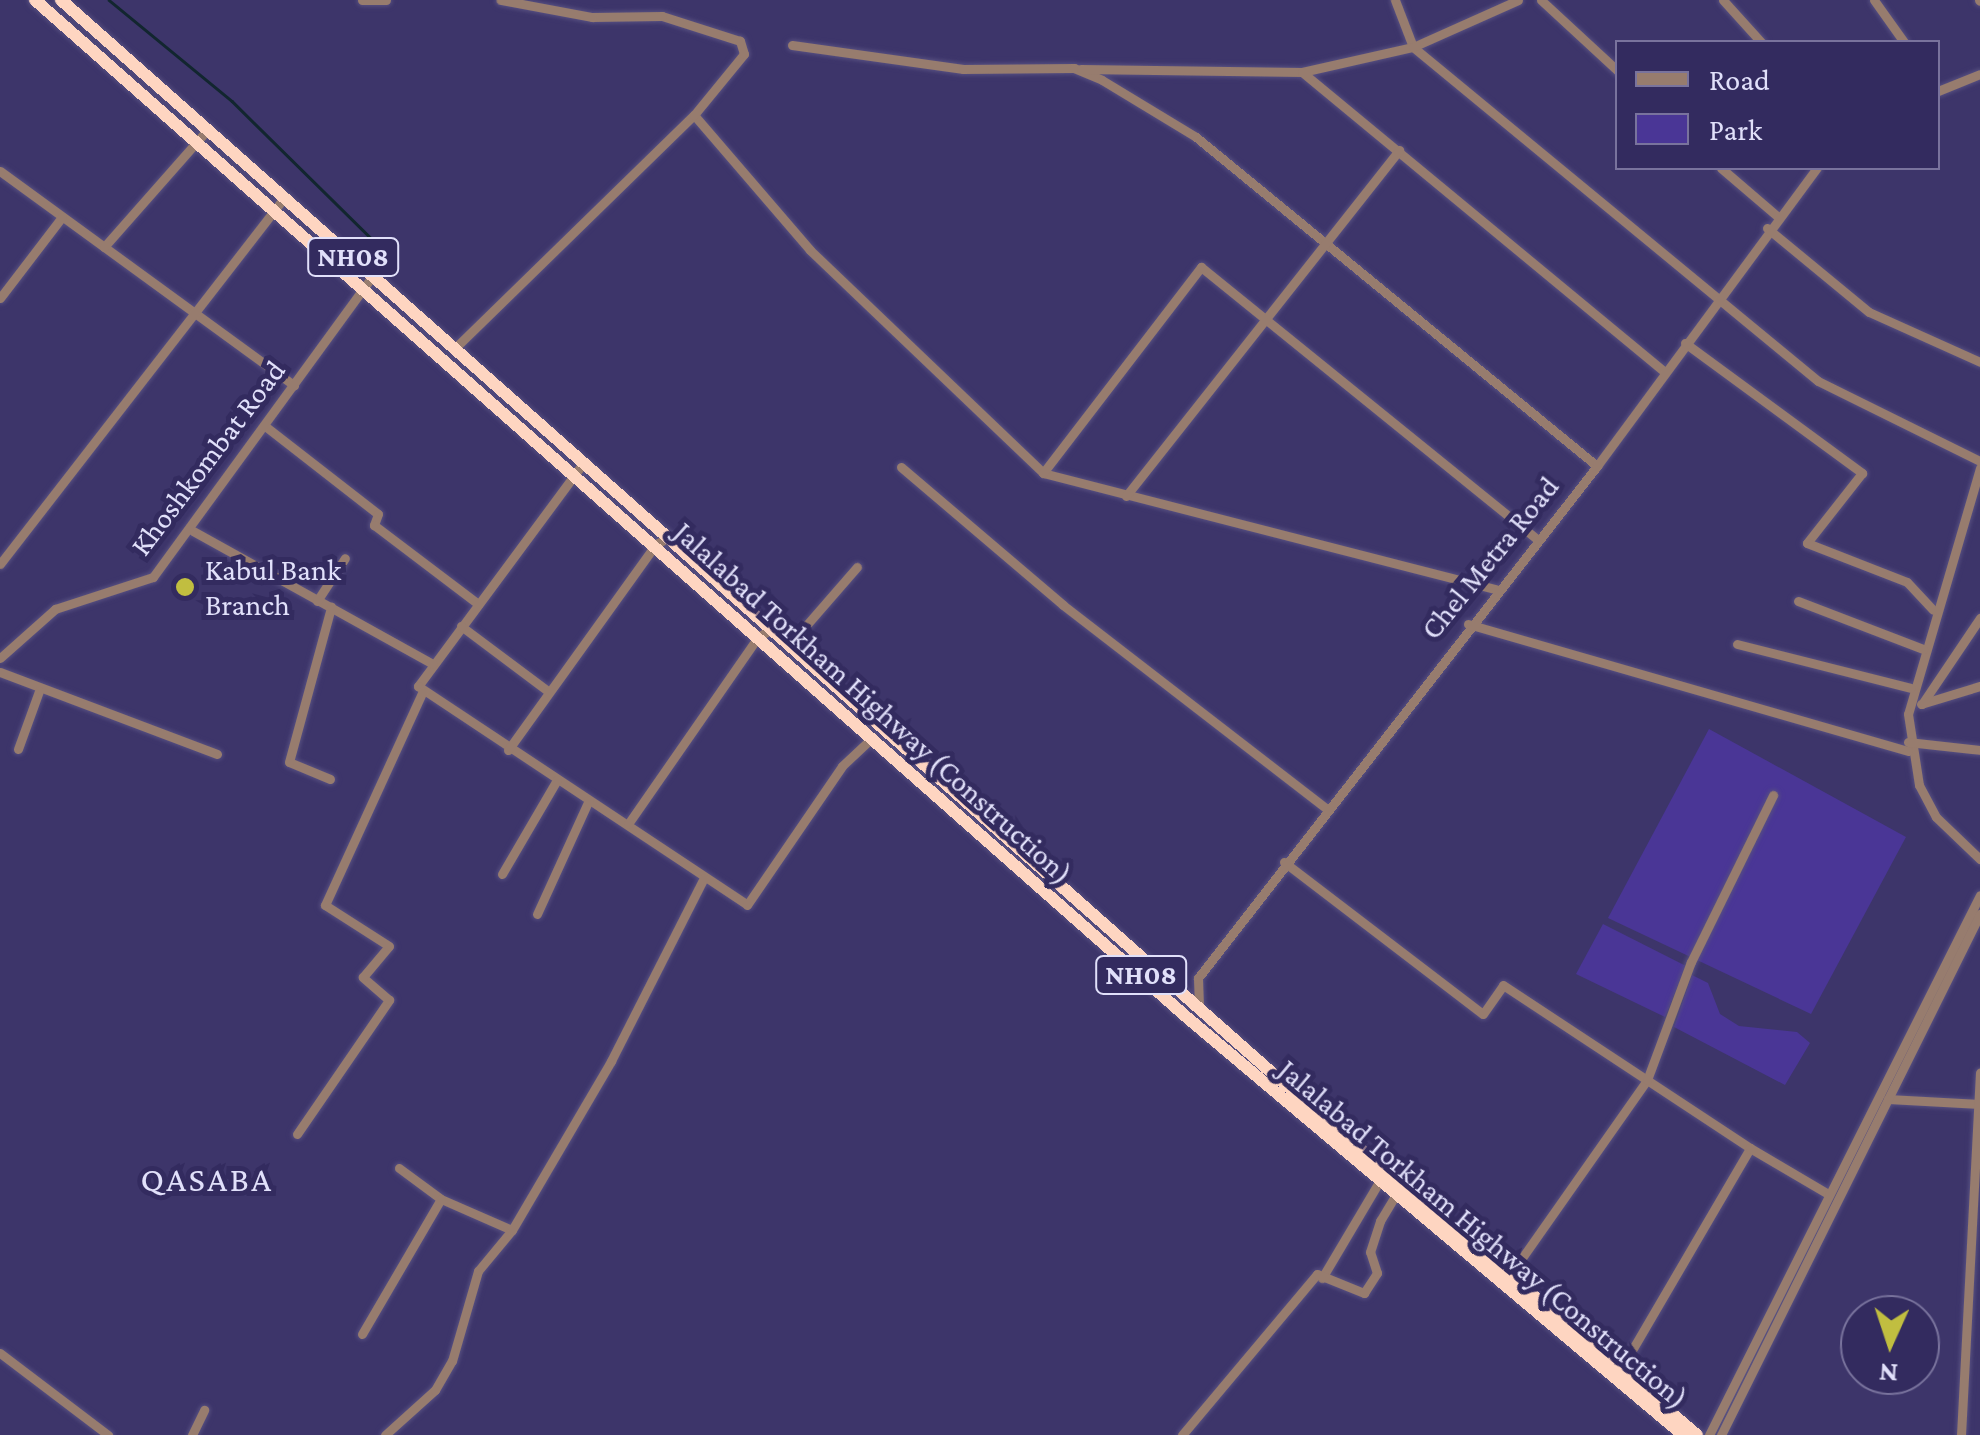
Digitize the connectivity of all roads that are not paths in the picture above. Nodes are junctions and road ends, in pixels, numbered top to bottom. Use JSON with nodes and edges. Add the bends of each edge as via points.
{"nodes":[{"id":1,"x":36,"y":0,"type":"edge"},
{"id":2,"x":362,"y":0,"type":"edge"},
{"id":3,"x":386,"y":0,"type":"edge"},
{"id":4,"x":501,"y":0,"type":"edge"},
{"id":5,"x":1395,"y":0,"type":"edge"},
{"id":6,"x":1518,"y":0,"type":"edge"},
{"id":7,"x":1542,"y":0,"type":"edge"},
{"id":8,"x":1723,"y":0,"type":"edge"},
{"id":9,"x":1874,"y":0,"type":"edge"},
{"id":10,"x":62,"y":2,"type":"edge"},
{"id":11,"x":76,"y":36,"type":"junction"},
{"id":12,"x":1759,"y":40,"type":"edge"},
{"id":13,"x":1903,"y":40,"type":"edge"},
{"id":14,"x":792,"y":45,"type":"dead end"},
{"id":15,"x":1413,"y":47,"type":"junction"},
{"id":16,"x":1074,"y":68,"type":"junction"},
{"id":17,"x":1615,"y":68,"type":"edge"},
{"id":18,"x":1302,"y":72,"type":"junction"},
{"id":19,"x":1980,"y":74,"type":"edge"},
{"id":20,"x":1940,"y":90,"type":"edge"},
{"id":21,"x":694,"y":115,"type":"junction"},
{"id":22,"x":208,"y":129,"type":"junction"},
{"id":23,"x":197,"y":142,"type":"junction"},
{"id":24,"x":1399,"y":150,"type":"junction"},
{"id":25,"x":1723,"y":170,"type":"edge"},
{"id":26,"x":1815,"y":170,"type":"edge"},
{"id":27,"x":0,"y":171,"type":"edge"},
{"id":28,"x":286,"y":197,"type":"junction"},
{"id":29,"x":275,"y":211,"type":"junction"},
{"id":30,"x":1777,"y":216,"type":"junction"},
{"id":31,"x":62,"y":217,"type":"junction"},
{"id":32,"x":1767,"y":228,"type":"junction"},
{"id":33,"x":1326,"y":241,"type":"junction"},
{"id":34,"x":104,"y":247,"type":"junction"},
{"id":35,"x":373,"y":275,"type":"junction"},
{"id":36,"x":362,"y":289,"type":"junction"},
{"id":37,"x":1715,"y":297,"type":"junction"},
{"id":38,"x":0,"y":298,"type":"edge"},
{"id":39,"x":194,"y":312,"type":"junction"},
{"id":40,"x":1262,"y":318,"type":"junction"},
{"id":41,"x":1685,"y":342,"type":"junction"},
{"id":42,"x":455,"y":348,"type":"junction"},
{"id":43,"x":1980,"y":362,"type":"edge"},
{"id":44,"x":1664,"y":371,"type":"junction"},
{"id":45,"x":294,"y":384,"type":"junction"},
{"id":46,"x":265,"y":426,"type":"junction"},
{"id":47,"x":584,"y":462,"type":"junction"},
{"id":48,"x":1980,"y":464,"type":"edge"},
{"id":49,"x":1597,"y":466,"type":"junction"},
{"id":50,"x":902,"y":467,"type":"dead end"},
{"id":51,"x":1042,"y":472,"type":"junction"},
{"id":52,"x":574,"y":474,"type":"junction"},
{"id":53,"x":1126,"y":496,"type":"junction"},
{"id":54,"x":610,"y":504,"type":"junction"},
{"id":55,"x":641,"y":512,"type":"junction"},
{"id":56,"x":193,"y":532,"type":"junction"},
{"id":57,"x":670,"y":537,"type":"junction"},
{"id":58,"x":1536,"y":538,"type":"junction"},
{"id":59,"x":656,"y":544,"type":"junction"},
{"id":60,"x":345,"y":558,"type":"dead end"},
{"id":61,"x":0,"y":564,"type":"edge"},
{"id":62,"x":857,"y":567,"type":"dead end"},
{"id":63,"x":1496,"y":589,"type":"junction"},
{"id":64,"x":316,"y":601,"type":"junction"},
{"id":65,"x":1798,"y":601,"type":"dead end"},
{"id":66,"x":478,"y":604,"type":"junction"},
{"id":67,"x":331,"y":607,"type":"junction"},
{"id":68,"x":1933,"y":610,"type":"junction"},
{"id":69,"x":1980,"y":618,"type":"edge"},
{"id":70,"x":1468,"y":624,"type":"junction"},
{"id":71,"x":462,"y":626,"type":"junction"},
{"id":72,"x":772,"y":628,"type":"junction"},
{"id":73,"x":758,"y":636,"type":"junction"},
{"id":74,"x":790,"y":644,"type":"junction"},
{"id":75,"x":1737,"y":644,"type":"dead end"},
{"id":76,"x":1923,"y":649,"type":"junction"},
{"id":77,"x":0,"y":658,"type":"edge"},
{"id":78,"x":433,"y":664,"type":"junction"},
{"id":79,"x":0,"y":672,"type":"edge"},
{"id":80,"x":1980,"y":686,"type":"edge"},
{"id":81,"x":1911,"y":688,"type":"junction"},
{"id":82,"x":424,"y":690,"type":"junction"},
{"id":83,"x":548,"y":690,"type":"junction"},
{"id":84,"x":38,"y":691,"type":"junction"},
{"id":85,"x":1922,"y":704,"type":"junction"},
{"id":86,"x":1908,"y":707,"type":"junction"},
{"id":87,"x":882,"y":729,"type":"junction"},
{"id":88,"x":871,"y":739,"type":"junction"},
{"id":89,"x":1908,"y":746,"type":"junction"},
{"id":90,"x":18,"y":749,"type":"dead end"},
{"id":91,"x":508,"y":750,"type":"junction"},
{"id":92,"x":1980,"y":750,"type":"edge"},
{"id":93,"x":217,"y":754,"type":"dead end"},
{"id":94,"x":330,"y":779,"type":"dead end"},
{"id":95,"x":557,"y":780,"type":"junction"},
{"id":96,"x":1773,"y":795,"type":"dead end"},
{"id":97,"x":589,"y":800,"type":"junction"},
{"id":98,"x":1326,"y":808,"type":"junction"},
{"id":99,"x":628,"y":824,"type":"junction"},
{"id":100,"x":1980,"y":859,"type":"edge"},
{"id":101,"x":1284,"y":862,"type":"junction"},
{"id":102,"x":502,"y":874,"type":"dead end"},
{"id":103,"x":704,"y":878,"type":"junction"},
{"id":104,"x":1980,"y":895,"type":"edge"},
{"id":105,"x":537,"y":914,"type":"dead end"},
{"id":106,"x":1980,"y":914,"type":"edge"},
{"id":107,"x":1954,"y":950,"type":"junction"},
{"id":108,"x":1198,"y":978,"type":"junction"},
{"id":109,"x":1170,"y":980,"type":"junction"},
{"id":110,"x":1200,"y":1009,"type":"junction"},
{"id":111,"x":1913,"y":1035,"type":"junction"},
{"id":112,"x":1980,"y":1072,"type":"edge"},
{"id":113,"x":1647,"y":1080,"type":"junction"},
{"id":114,"x":1888,"y":1099,"type":"junction"},
{"id":115,"x":1979,"y":1104,"type":"edge"},
{"id":116,"x":1870,"y":1107,"type":"junction"},
{"id":117,"x":1881,"y":1112,"type":"junction"},
{"id":118,"x":297,"y":1134,"type":"dead end"},
{"id":119,"x":1750,"y":1148,"type":"junction"},
{"id":120,"x":399,"y":1168,"type":"dead end"},
{"id":121,"x":1380,"y":1182,"type":"junction"},
{"id":122,"x":1399,"y":1190,"type":"junction"},
{"id":123,"x":1826,"y":1194,"type":"junction"},
{"id":124,"x":441,"y":1199,"type":"junction"},
{"id":125,"x":1838,"y":1200,"type":"junction"},
{"id":126,"x":512,"y":1230,"type":"junction"},
{"id":127,"x":1453,"y":1235,"type":"junction"},
{"id":128,"x":1976,"y":1239,"type":"edge"},
{"id":129,"x":1510,"y":1275,"type":"junction"},
{"id":130,"x":1322,"y":1278,"type":"junction"},
{"id":131,"x":362,"y":1334,"type":"dead end"},
{"id":132,"x":2,"y":1359,"type":"edge"},
{"id":133,"x":1622,"y":1370,"type":"junction"},
{"id":134,"x":1964,"y":1370,"type":"junction"},
{"id":135,"x":1980,"y":1370,"type":"edge"},
{"id":136,"x":204,"y":1410,"type":"dead end"},
{"id":137,"x":1724,"y":1419,"type":"junction"},
{"id":138,"x":108,"y":1435,"type":"edge"},
{"id":139,"x":192,"y":1435,"type":"edge"},
{"id":140,"x":385,"y":1435,"type":"edge"},
{"id":141,"x":1182,"y":1435,"type":"edge"},
{"id":142,"x":1683,"y":1435,"type":"edge"},
{"id":143,"x":1697,"y":1435,"type":"edge"},
{"id":144,"x":1709,"y":1435,"type":"edge"},
{"id":145,"x":1722,"y":1435,"type":"edge"},
{"id":146,"x":1961,"y":1435,"type":"edge"}],
"edges":[{"from":1,"to":11,"type":"highway","name":"Jalalabad Torkham Highway (Construction)","number":"NH08"},
{"from":2,"to":3,"type":"street"},
{"from":4,"to":21,"type":"street","via":[[592,16],[662,16],[740,41],[744,54]]},
{"from":5,"to":15,"type":"street"},
{"from":6,"to":15,"type":"street"},
{"from":7,"to":17,"type":"street"},
{"from":8,"to":12,"type":"street"},
{"from":9,"to":13,"type":"street"},
{"from":10,"to":11,"type":"highway","number":"NH08"},
{"from":10,"to":22,"type":"highway","number":"NH08"},
{"from":11,"to":23,"type":"highway","name":"Jalalabad Torkham Highway (Construction)","number":"NH08"},
{"from":14,"to":16,"type":"street","via":[[963,70]]},
{"from":15,"to":18,"type":"street"},
{"from":15,"to":37,"type":"street"},
{"from":16,"to":18,"type":"street"},
{"from":16,"to":33,"type":"street","via":[[1196,137]]},
{"from":18,"to":24,"type":"street"},
{"from":19,"to":20,"type":"street"},
{"from":21,"to":42,"type":"street"},
{"from":21,"to":51,"type":"street","via":[[810,250]]},
{"from":22,"to":23,"type":"street"},
{"from":22,"to":28,"type":"highway","number":"NH08"},
{"from":23,"to":29,"type":"highway","name":"Jalalabad Torkham Highway (Construction)","number":"NH08"},
{"from":23,"to":34,"type":"street"},
{"from":24,"to":33,"type":"street"},
{"from":24,"to":44,"type":"street"},
{"from":25,"to":30,"type":"street"},
{"from":26,"to":30,"type":"street","name":"Chel Metra Road"},
{"from":27,"to":31,"type":"street"},
{"from":28,"to":29,"type":"street"},
{"from":28,"to":35,"type":"highway","number":"NH08"},
{"from":29,"to":36,"type":"highway","name":"Jalalabad Torkham Highway (Construction)","number":"NH08"},
{"from":29,"to":39,"type":"street"},
{"from":30,"to":32,"type":"street","name":"Chel Metra Road"},
{"from":31,"to":34,"type":"street"},
{"from":31,"to":38,"type":"street"},
{"from":32,"to":37,"type":"street","name":"Chel Metra Road"},
{"from":32,"to":43,"type":"street","via":[[1870,312]]},
{"from":33,"to":40,"type":"street"},
{"from":33,"to":49,"type":"street"},
{"from":34,"to":39,"type":"street"},
{"from":35,"to":36,"type":"street","name":"Khoshkombat Road"},
{"from":35,"to":42,"type":"highway","number":"NH08"},
{"from":36,"to":45,"type":"street","name":"Khoshkombat Road"},
{"from":36,"to":52,"type":"highway","name":"Jalalabad Torkham Highway (Construction)","number":"NH08"},
{"from":37,"to":41,"type":"street","name":"Chel Metra Road"},
{"from":37,"to":48,"type":"street","via":[[1818,381]]},
{"from":39,"to":45,"type":"street"},
{"from":39,"to":61,"type":"street"},
{"from":40,"to":51,"type":"street","via":[[1201,267]]},
{"from":40,"to":53,"type":"street"},
{"from":40,"to":58,"type":"street"},
{"from":41,"to":44,"type":"street","name":"Chel Metra Road"},
{"from":41,"to":68,"type":"street","via":[[1862,473],[1807,543],[1907,582]]},
{"from":42,"to":47,"type":"highway","number":"NH08"},
{"from":44,"to":49,"type":"street","name":"Chel Metra Road"},
{"from":45,"to":46,"type":"street","name":"Khoshkombat Road"},
{"from":46,"to":56,"type":"street","name":"Khoshkombat Road"},
{"from":46,"to":66,"type":"street","via":[[378,514],[374,525]]},
{"from":47,"to":52,"type":"street"},
{"from":47,"to":55,"type":"highway","number":"NH08"},
{"from":48,"to":68,"type":"street"},
{"from":49,"to":58,"type":"street","name":"Chel Metra Road"},
{"from":50,"to":98,"type":"street","via":[[1063,606]]},
{"from":51,"to":53,"type":"street"},
{"from":52,"to":54,"type":"highway","name":"Jalalabad Torkham Highway (Construction)","number":"NH08"},
{"from":52,"to":66,"type":"street"},
{"from":53,"to":63,"type":"street"},
{"from":54,"to":55,"type":"highway","number":"NH08"},
{"from":54,"to":59,"type":"highway","name":"Jalalabad Torkham Highway (Construction)","number":"NH08"},
{"from":55,"to":57,"type":"highway","number":"NH08"},
{"from":56,"to":64,"type":"street"},
{"from":56,"to":77,"type":"street","name":"Khoshkombat Road","via":[[153,577],[55,609]]},
{"from":57,"to":59,"type":"street"},
{"from":57,"to":72,"type":"highway","number":"NH08"},
{"from":58,"to":63,"type":"street","name":"Chel Metra Road"},
{"from":59,"to":73,"type":"highway","name":"Jalalabad Torkham Highway (Construction)","number":"NH08"},
{"from":59,"to":83,"type":"street"},
{"from":60,"to":64,"type":"street"},
{"from":62,"to":74,"type":"street"},
{"from":63,"to":70,"type":"street","name":"Chel Metra Road"},
{"from":64,"to":67,"type":"street"},
{"from":65,"to":76,"type":"street"},
{"from":66,"to":71,"type":"street"},
{"from":67,"to":78,"type":"street"},
{"from":67,"to":94,"type":"street","via":[[289,762]]},
{"from":68,"to":76,"type":"street"},
{"from":69,"to":85,"type":"street"},
{"from":70,"to":89,"type":"street"},
{"from":70,"to":98,"type":"street","name":"Chel Metra Road"},
{"from":71,"to":78,"type":"street"},
{"from":71,"to":83,"type":"street"},
{"from":72,"to":73,"type":"street"},
{"from":72,"to":74,"type":"highway","number":"NH08"},
{"from":73,"to":88,"type":"highway","name":"Jalalabad Torkham Highway (Construction)","number":"NH08"},
{"from":73,"to":99,"type":"street"},
{"from":74,"to":87,"type":"highway","number":"NH08"},
{"from":75,"to":81,"type":"street"},
{"from":76,"to":81,"type":"street"},
{"from":78,"to":82,"type":"street","via":[[418,686]]},
{"from":79,"to":84,"type":"street"},
{"from":80,"to":85,"type":"street"},
{"from":81,"to":86,"type":"street"},
{"from":82,"to":91,"type":"street"},
{"from":82,"to":118,"type":"street","via":[[324,906],[388,946],[363,977],[388,1000]]},
{"from":83,"to":91,"type":"street"},
{"from":84,"to":90,"type":"street"},
{"from":84,"to":93,"type":"street"},
{"from":85,"to":86,"type":"street"},
{"from":86,"to":89,"type":"street"},
{"from":87,"to":88,"type":"street"},
{"from":87,"to":109,"type":"highway","number":"NH08"},
{"from":88,"to":103,"type":"street","via":[[842,766],[747,905]]},
{"from":88,"to":121,"type":"highway","name":"Jalalabad Torkham Highway (Construction)","number":"NH08"},
{"from":89,"to":92,"type":"street"},
{"from":89,"to":100,"type":"street","via":[[1936,817]]},
{"from":91,"to":95,"type":"street"},
{"from":95,"to":97,"type":"street"},
{"from":95,"to":102,"type":"street"},
{"from":96,"to":113,"type":"street","via":[[1691,962]]},
{"from":97,"to":99,"type":"street"},
{"from":97,"to":105,"type":"street"},
{"from":98,"to":101,"type":"street","name":"Chel Metra Road"},
{"from":99,"to":103,"type":"street"},
{"from":101,"to":108,"type":"street","name":"Chel Metra Road"},
{"from":101,"to":113,"type":"street","via":[[1484,1014],[1502,985]]},
{"from":103,"to":126,"type":"street","via":[[611,1062]]},
{"from":104,"to":107,"type":"street"},
{"from":106,"to":107,"type":"street"},
{"from":107,"to":111,"type":"street"},
{"from":108,"to":109,"type":"street"},
{"from":108,"to":110,"type":"street"},
{"from":109,"to":110,"type":"highway","number":"NH08"},
{"from":110,"to":122,"type":"highway","number":"NH08"},
{"from":111,"to":114,"type":"street"},
{"from":111,"to":116,"type":"street"},
{"from":112,"to":115,"type":"street"},
{"from":113,"to":119,"type":"street"},
{"from":113,"to":129,"type":"street"},
{"from":114,"to":115,"type":"street"},
{"from":114,"to":117,"type":"street"},
{"from":115,"to":128,"type":"street"},
{"from":116,"to":117,"type":"street"},
{"from":116,"to":123,"type":"street"},
{"from":117,"to":125,"type":"street"},
{"from":119,"to":123,"type":"street"},
{"from":119,"to":133,"type":"street"},
{"from":120,"to":124,"type":"street"},
{"from":121,"to":122,"type":"highway","name":"Jalalabad Torkham Highway (Construction)","number":"NH08"},
{"from":121,"to":130,"type":"street"},
{"from":122,"to":127,"type":"highway","name":"Jalalabad Torkham Highway (Construction)","number":"NH08"},
{"from":122,"to":130,"type":"street","via":[[1370,1252],[1377,1273],[1364,1292]]},
{"from":123,"to":125,"type":"street"},
{"from":123,"to":137,"type":"street"},
{"from":124,"to":126,"type":"street"},
{"from":124,"to":131,"type":"street"},
{"from":125,"to":137,"type":"street"},
{"from":126,"to":140,"type":"street","via":[[478,1271],[452,1360],[435,1390]]},
{"from":127,"to":129,"type":"highway","number":"NH08"},
{"from":127,"to":142,"type":"highway","name":"Jalalabad Torkham Highway (Construction)","number":"NH08"},
{"from":128,"to":134,"type":"street"},
{"from":129,"to":133,"type":"highway","number":"NH08"},
{"from":130,"to":141,"type":"street","via":[[1317,1274]]},
{"from":132,"to":138,"type":"street"},
{"from":133,"to":143,"type":"highway","number":"NH08"},
{"from":134,"to":135,"type":"street"},
{"from":134,"to":146,"type":"street"},
{"from":136,"to":139,"type":"street"},
{"from":137,"to":144,"type":"street"},
{"from":137,"to":145,"type":"street"}]}
